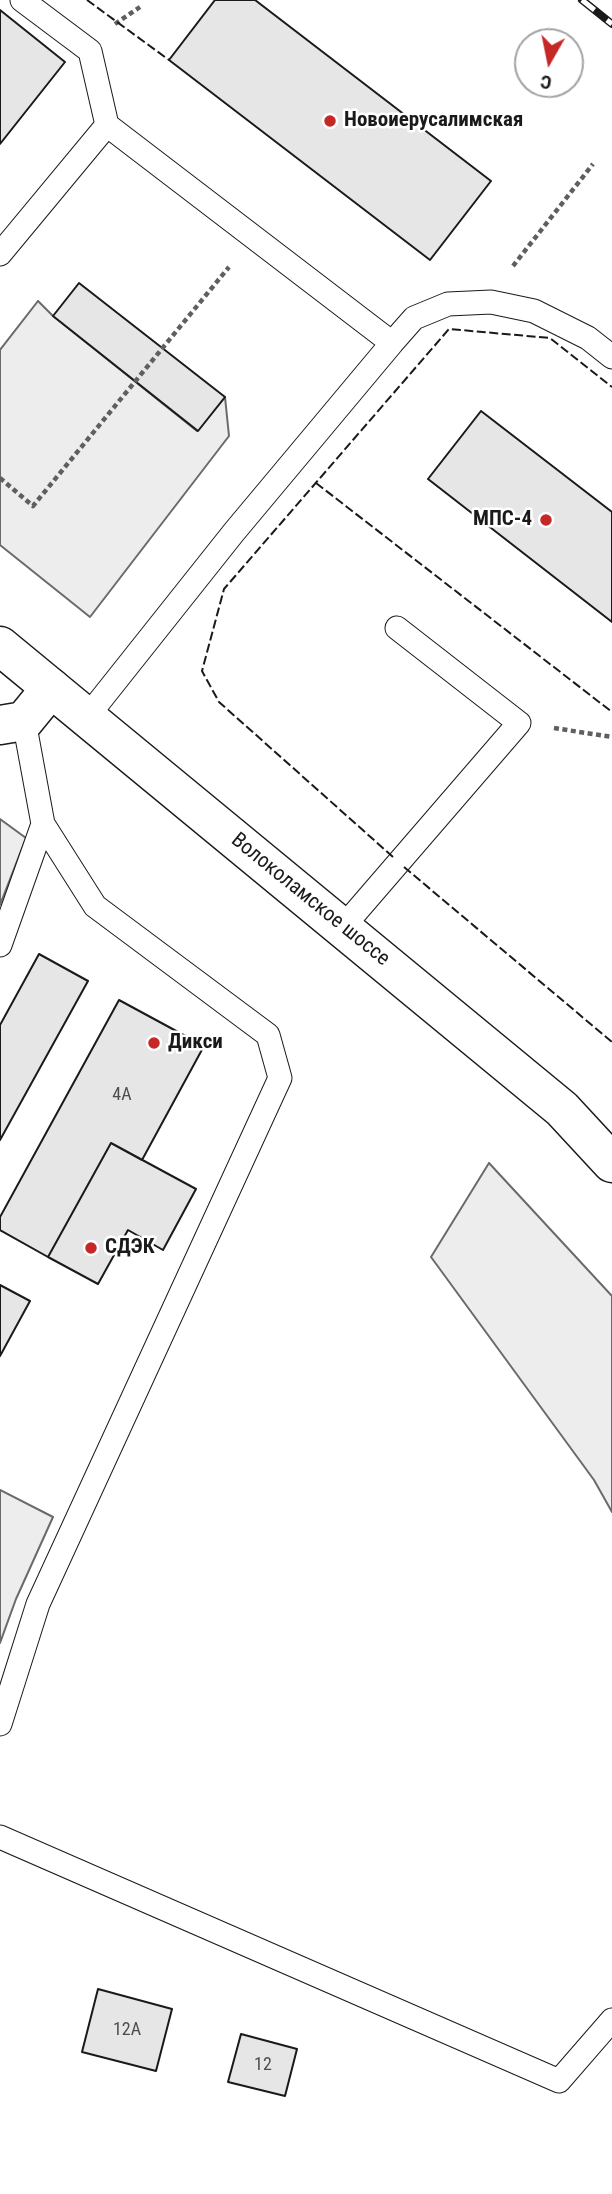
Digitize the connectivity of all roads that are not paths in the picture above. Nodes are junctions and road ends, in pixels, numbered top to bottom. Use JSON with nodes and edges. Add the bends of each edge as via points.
{"nodes":[{"id":1,"x":22,"y":0,"type":"edge"},
{"id":2,"x":107,"y":125,"type":"junction"},
{"id":3,"x":0,"y":254,"type":"edge"},
{"id":4,"x":392,"y":343,"type":"junction"},
{"id":5,"x":612,"y":356,"type":"edge"},
{"id":6,"x":397,"y":628,"type":"dead end"},
{"id":7,"x":0,"y":646,"type":"edge"},
{"id":8,"x":51,"y":688,"type":"junction"},
{"id":9,"x":87,"y":717,"type":"junction"},
{"id":10,"x":12,"y":723,"type":"edge"},
{"id":11,"x":43,"y":824,"type":"junction"},
{"id":12,"x":343,"y":927,"type":"junction"},
{"id":13,"x":0,"y":945,"type":"edge"},
{"id":14,"x":612,"y":1163,"type":"edge"},
{"id":15,"x":0,"y":1724,"type":"edge"},
{"id":16,"x":0,"y":1837,"type":"edge"},
{"id":17,"x":612,"y":2020,"type":"edge"}],
"edges":[{"from":1,"to":2,"type":"lane","via":[[90,51]]},
{"from":2,"to":3,"type":"lane"},
{"from":2,"to":4,"type":"lane"},
{"from":4,"to":5,"type":"lane","via":[[414,318],[425,313],[448,304],[491,302],[534,311],[588,338]]},
{"from":4,"to":9,"type":"lane"},
{"from":6,"to":12,"type":"lane","via":[[519,723]]},
{"from":7,"to":8,"type":"main road","name":"Волоколамское шоссе"},
{"from":8,"to":9,"type":"main road","name":"Волоколамское шоссе"},
{"from":8,"to":10,"type":"main road"},
{"from":9,"to":12,"type":"main road","name":"Волоколамское шоссе"},
{"from":10,"to":11,"type":"lane"},
{"from":11,"to":13,"type":"lane"},
{"from":11,"to":15,"type":"lane","via":[[94,906],[268,1035],[280,1078],[38,1604]]},
{"from":12,"to":14,"type":"main road","name":"Волоколамское шоссе","via":[[562,1109]]},
{"from":16,"to":17,"type":"lane","via":[[559,2081]]}]}
